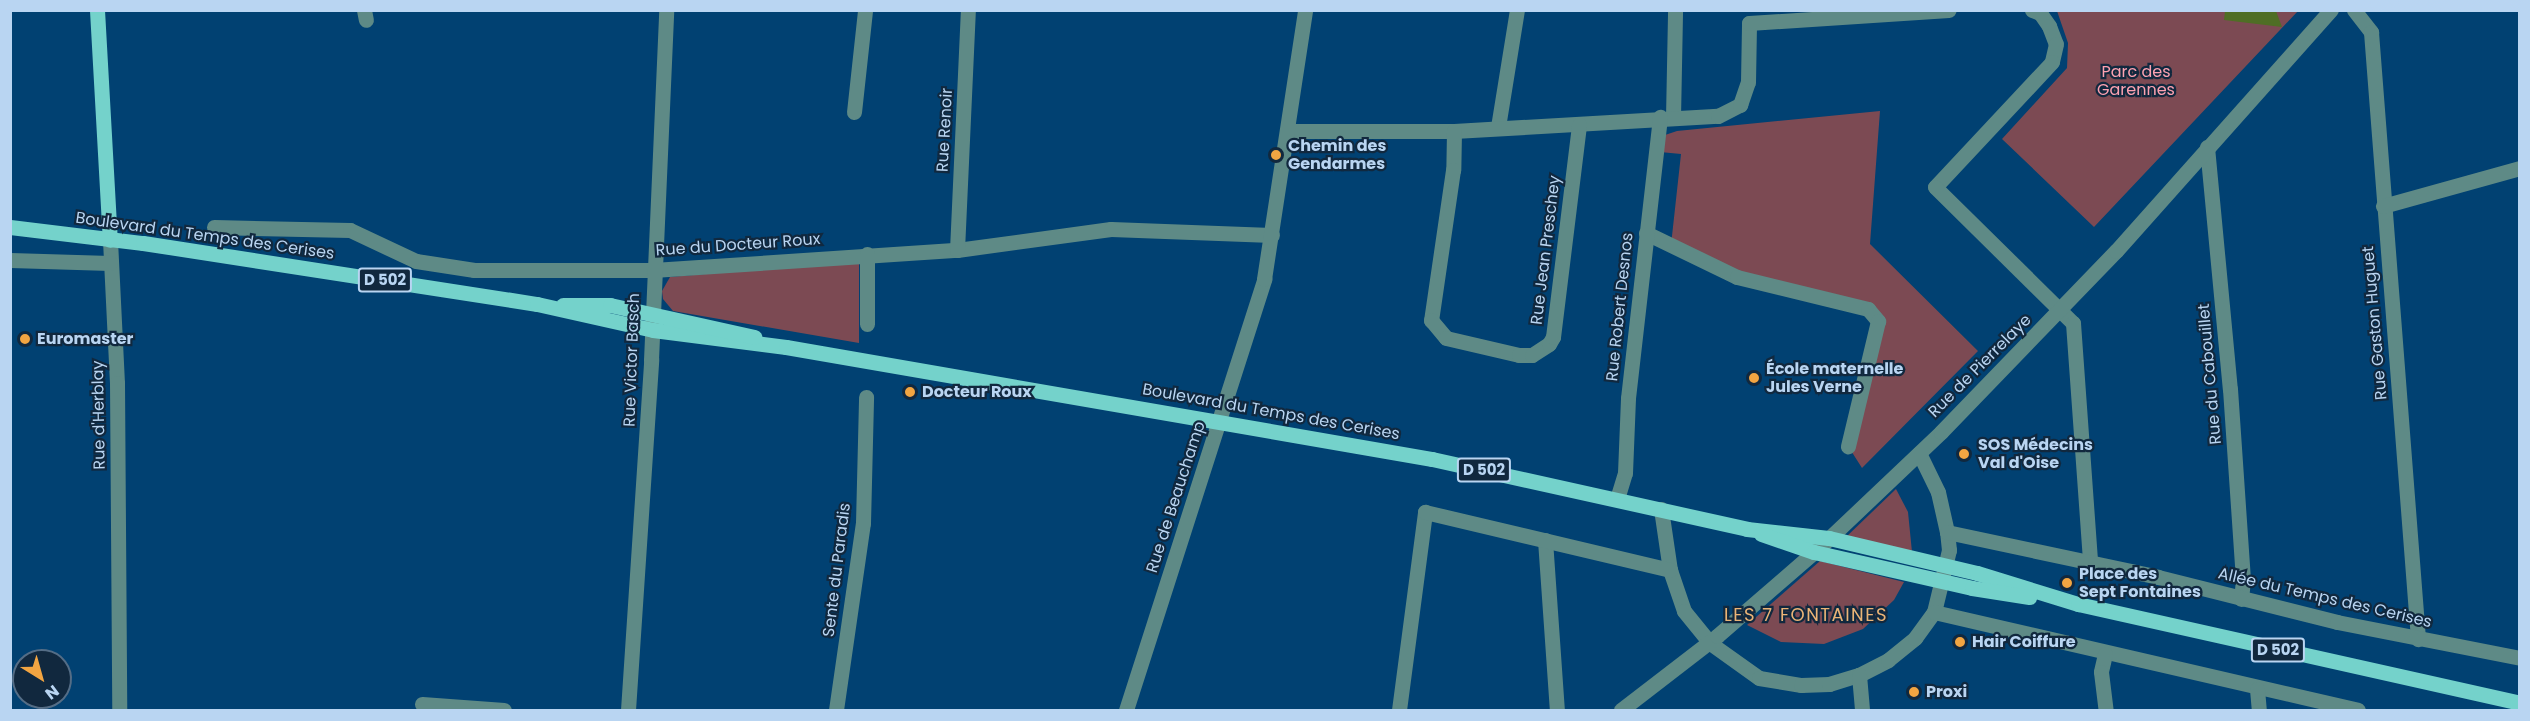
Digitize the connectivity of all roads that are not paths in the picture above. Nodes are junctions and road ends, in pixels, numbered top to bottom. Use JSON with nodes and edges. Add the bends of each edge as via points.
{"nodes":[{"id":1,"x":97,"y":10,"type":"edge"},
{"id":2,"x":666,"y":10,"type":"edge"},
{"id":3,"x":865,"y":10,"type":"edge"},
{"id":4,"x":968,"y":10,"type":"edge"},
{"id":5,"x":1305,"y":10,"type":"edge"},
{"id":6,"x":1517,"y":10,"type":"edge"},
{"id":7,"x":1675,"y":10,"type":"edge"},
{"id":8,"x":1949,"y":10,"type":"edge"},
{"id":9,"x":2032,"y":10,"type":"edge"},
{"id":10,"x":2331,"y":10,"type":"edge"},
{"id":11,"x":2354,"y":10,"type":"edge"},
{"id":12,"x":854,"y":112,"type":"dead end"},
{"id":13,"x":1666,"y":118,"type":"junction"},
{"id":14,"x":1579,"y":125,"type":"junction"},
{"id":15,"x":1498,"y":127,"type":"junction"},
{"id":16,"x":1288,"y":130,"type":"junction"},
{"id":17,"x":1454,"y":131,"type":"junction"},
{"id":18,"x":2207,"y":147,"type":"junction"},
{"id":19,"x":2520,"y":168,"type":"edge"},
{"id":20,"x":2383,"y":206,"type":"junction"},
{"id":21,"x":10,"y":227,"type":"edge"},
{"id":22,"x":214,"y":227,"type":"dead end"},
{"id":23,"x":1646,"y":233,"type":"junction"},
{"id":24,"x":1272,"y":236,"type":"junction"},
{"id":25,"x":110,"y":240,"type":"junction"},
{"id":26,"x":957,"y":250,"type":"junction"},
{"id":27,"x":867,"y":254,"type":"junction"},
{"id":28,"x":10,"y":260,"type":"edge"},
{"id":29,"x":110,"y":262,"type":"junction"},
{"id":30,"x":653,"y":270,"type":"junction"},
{"id":31,"x":537,"y":304,"type":"junction"},
{"id":32,"x":2061,"y":309,"type":"junction"},
{"id":33,"x":653,"y":314,"type":"junction"},
{"id":34,"x":867,"y":324,"type":"dead end"},
{"id":35,"x":653,"y":330,"type":"junction"},
{"id":36,"x":786,"y":347,"type":"junction"},
{"id":37,"x":866,"y":398,"type":"dead end"},
{"id":38,"x":1219,"y":421,"type":"junction"},
{"id":39,"x":1848,"y":446,"type":"dead end"},
{"id":40,"x":1919,"y":453,"type":"junction"},
{"id":41,"x":1617,"y":499,"type":"junction"},
{"id":42,"x":1662,"y":509,"type":"junction"},
{"id":43,"x":1747,"y":529,"type":"junction"},
{"id":44,"x":1947,"y":532,"type":"junction"},
{"id":45,"x":1829,"y":538,"type":"junction"},
{"id":46,"x":1545,"y":540,"type":"junction"},
{"id":47,"x":1814,"y":552,"type":"junction"},
{"id":48,"x":2090,"y":562,"type":"junction"},
{"id":49,"x":1946,"y":566,"type":"junction"},
{"id":50,"x":1670,"y":570,"type":"junction"},
{"id":51,"x":1943,"y":581,"type":"junction"},
{"id":52,"x":2241,"y":599,"type":"junction"},
{"id":53,"x":2078,"y":604,"type":"junction"},
{"id":54,"x":1934,"y":612,"type":"junction"},
{"id":55,"x":2418,"y":639,"type":"junction"},
{"id":56,"x":1710,"y":643,"type":"junction"},
{"id":57,"x":2105,"y":654,"type":"junction"},
{"id":58,"x":2520,"y":658,"type":"edge"},
{"id":59,"x":1858,"y":675,"type":"junction"},
{"id":60,"x":2257,"y":689,"type":"junction"},
{"id":61,"x":2478,"y":697,"type":"junction"},
{"id":62,"x":2520,"y":703,"type":"edge"},
{"id":63,"x":422,"y":704,"type":"dead end"},
{"id":64,"x":2520,"y":710,"type":"edge"},
{"id":65,"x":119,"y":711,"type":"edge"},
{"id":66,"x":504,"y":711,"type":"edge"},
{"id":67,"x":628,"y":711,"type":"edge"},
{"id":68,"x":836,"y":711,"type":"edge"},
{"id":69,"x":1126,"y":711,"type":"edge"},
{"id":70,"x":1399,"y":711,"type":"edge"},
{"id":71,"x":1557,"y":711,"type":"edge"},
{"id":72,"x":1621,"y":711,"type":"edge"},
{"id":73,"x":1862,"y":711,"type":"edge"},
{"id":74,"x":2106,"y":711,"type":"edge"},
{"id":75,"x":2259,"y":711,"type":"edge"},
{"id":76,"x":2358,"y":711,"type":"edge"}],
"edges":[{"from":1,"to":25,"type":"main road","name":"Rue d'Herblay"},
{"from":2,"to":30,"type":"street","name":"Rue Victor Basch"},
{"from":3,"to":12,"type":"street"},
{"from":4,"to":26,"type":"street","name":"Rue Renoir"},
{"from":5,"to":16,"type":"street","name":"Rue de Beauchamp"},
{"from":6,"to":15,"type":"street"},
{"from":7,"to":13,"type":"street","name":"Rue Robert Desnos"},
{"from":8,"to":13,"type":"street","via":[[1749,23],[1748,82],[1740,105],[1718,116]]},
{"from":9,"to":32,"type":"street","via":[[2040,13],[2056,44],[2052,62],[1935,187]]},
{"from":10,"to":18,"type":"street","name":"Rue de Pierrelaye"},
{"from":11,"to":20,"type":"street","name":"Rue Gaston Huguet","via":[[2371,32]]},
{"from":13,"to":14,"type":"street"},
{"from":13,"to":23,"type":"street","name":"Rue Robert Desnos"},
{"from":14,"to":15,"type":"street"},
{"from":14,"to":17,"type":"street","name":"Rue Jean Preschey","via":[[1553,337],[1532,355],[1446,338],[1431,320],[1453,170]]},
{"from":15,"to":17,"type":"street"},
{"from":16,"to":17,"type":"street"},
{"from":16,"to":24,"type":"street","name":"Rue de Beauchamp"},
{"from":18,"to":32,"type":"street","name":"Rue de Pierrelaye"},
{"from":18,"to":52,"type":"street","name":"Rue du Cabouillet","via":[[2231,401]]},
{"from":19,"to":20,"type":"street"},
{"from":20,"to":55,"type":"street","name":"Rue Gaston Huguet"},
{"from":21,"to":25,"type":"main road","name":"Boulevard du Temps des Cerises","number":"D 502"},
{"from":22,"to":30,"type":"street","name":"Rue du Docteur Roux","via":[[350,230],[416,261],[474,270]]},
{"from":23,"to":39,"type":"street","via":[[1737,277],[1868,309],[1878,321]]},
{"from":23,"to":41,"type":"street","name":"Rue Robert Desnos","via":[[1628,398],[1625,472]]},
{"from":24,"to":26,"type":"street","name":"Rue du Docteur Roux","via":[[1110,229]]},
{"from":24,"to":38,"type":"street","name":"Rue de Beauchamp","via":[[1264,279]]},
{"from":25,"to":29,"type":"street","name":"Rue d'Herblay"},
{"from":25,"to":31,"type":"main road","name":"Boulevard du Temps des Cerises","number":"D 502"},
{"from":26,"to":27,"type":"street","name":"Rue du Docteur Roux"},
{"from":27,"to":30,"type":"street","name":"Rue du Docteur Roux"},
{"from":27,"to":34,"type":"street"},
{"from":28,"to":29,"type":"street"},
{"from":29,"to":65,"type":"street","name":"Rue d'Herblay","via":[[117,383]]},
{"from":30,"to":33,"type":"street","name":"Rue Victor Basch"},
{"from":31,"to":33,"type":"main road","name":"Boulevard du Temps des Cerises","number":"D 502","via":[[610,306]]},
{"from":31,"to":35,"type":"main road","name":"Boulevard du Temps des Cerises","number":"D 502"},
{"from":32,"to":40,"type":"street","name":"Rue de Pierrelaye"},
{"from":32,"to":48,"type":"street","via":[[2073,323]]},
{"from":33,"to":35,"type":"street","name":"Rue Victor Basch"},
{"from":33,"to":36,"type":"main road","name":"Boulevard du Temps des Cerises","number":"D 502","via":[[716,326]]},
{"from":35,"to":36,"type":"main road","name":"Boulevard du Temps des Cerises","number":"D 502"},
{"from":35,"to":67,"type":"street","name":"Rue Victor Basch"},
{"from":36,"to":38,"type":"main road","name":"Boulevard du Temps des Cerises","number":"D 502"},
{"from":37,"to":68,"type":"street","name":"Sente du Paradis","via":[[863,523]]},
{"from":38,"to":41,"type":"main road","name":"Boulevard du Temps des Cerises","number":"D 502","via":[[1432,459]]},
{"from":38,"to":69,"type":"street","name":"Rue de Beauchamp"},
{"from":40,"to":44,"type":"street","via":[[1938,492]]},
{"from":40,"to":45,"type":"street","name":"Rue de Pierrelaye"},
{"from":41,"to":42,"type":"main road","name":"Boulevard du Temps des Cerises","number":"D 502"},
{"from":42,"to":43,"type":"main road","name":"Boulevard du Temps des Cerises","number":"D 502"},
{"from":42,"to":50,"type":"street"},
{"from":43,"to":45,"type":"main road","name":"Boulevard du Temps des Cerises","number":"D 502"},
{"from":43,"to":47,"type":"main road","name":"Boulevard du Temps des Cerises","number":"D 502"},
{"from":44,"to":48,"type":"street","name":"Allée du Temps des Cerises"},
{"from":44,"to":49,"type":"street"},
{"from":45,"to":47,"type":"street","name":"Rue de Pierrelaye"},
{"from":45,"to":49,"type":"main road","name":"Boulevard du Temps des Cerises","number":"D 502"},
{"from":46,"to":50,"type":"street"},
{"from":46,"to":70,"type":"street","via":[[1425,512]]},
{"from":46,"to":71,"type":"street"},
{"from":47,"to":51,"type":"main road","name":"Boulevard du Temps des Cerises","number":"D 502"},
{"from":47,"to":56,"type":"street","name":"Rue de Pierrelaye"},
{"from":48,"to":52,"type":"street","name":"Allée du Temps des Cerises"},
{"from":49,"to":51,"type":"street"},
{"from":49,"to":53,"type":"main road","name":"Boulevard du Temps des Cerises","number":"D 502"},
{"from":50,"to":56,"type":"street","via":[[1684,611]]},
{"from":51,"to":53,"type":"main road","name":"Boulevard du Temps des Cerises","number":"D 502"},
{"from":51,"to":54,"type":"street"},
{"from":52,"to":55,"type":"street","name":"Allée du Temps des Cerises"},
{"from":53,"to":61,"type":"main road","name":"Boulevard du Temps des Cerises","number":"D 502"},
{"from":54,"to":57,"type":"street"},
{"from":54,"to":59,"type":"street","via":[[1904,648]]},
{"from":55,"to":58,"type":"street","name":"Allée du Temps des Cerises"},
{"from":56,"to":59,"type":"street","via":[[1759,678],[1802,685],[1829,684]]},
{"from":56,"to":72,"type":"street","name":"Rue de Pierrelaye"},
{"from":57,"to":60,"type":"street"},
{"from":57,"to":74,"type":"street","via":[[2101,672]]},
{"from":59,"to":73,"type":"street"},
{"from":60,"to":75,"type":"street"},
{"from":60,"to":76,"type":"street"},
{"from":61,"to":62,"type":"main road","name":"Boulevard du Temps des Cerises","number":"D 502"},
{"from":61,"to":64,"type":"main road","name":"Boulevard du Temps des Cerises","number":"D 502"},
{"from":63,"to":66,"type":"street"}]}
